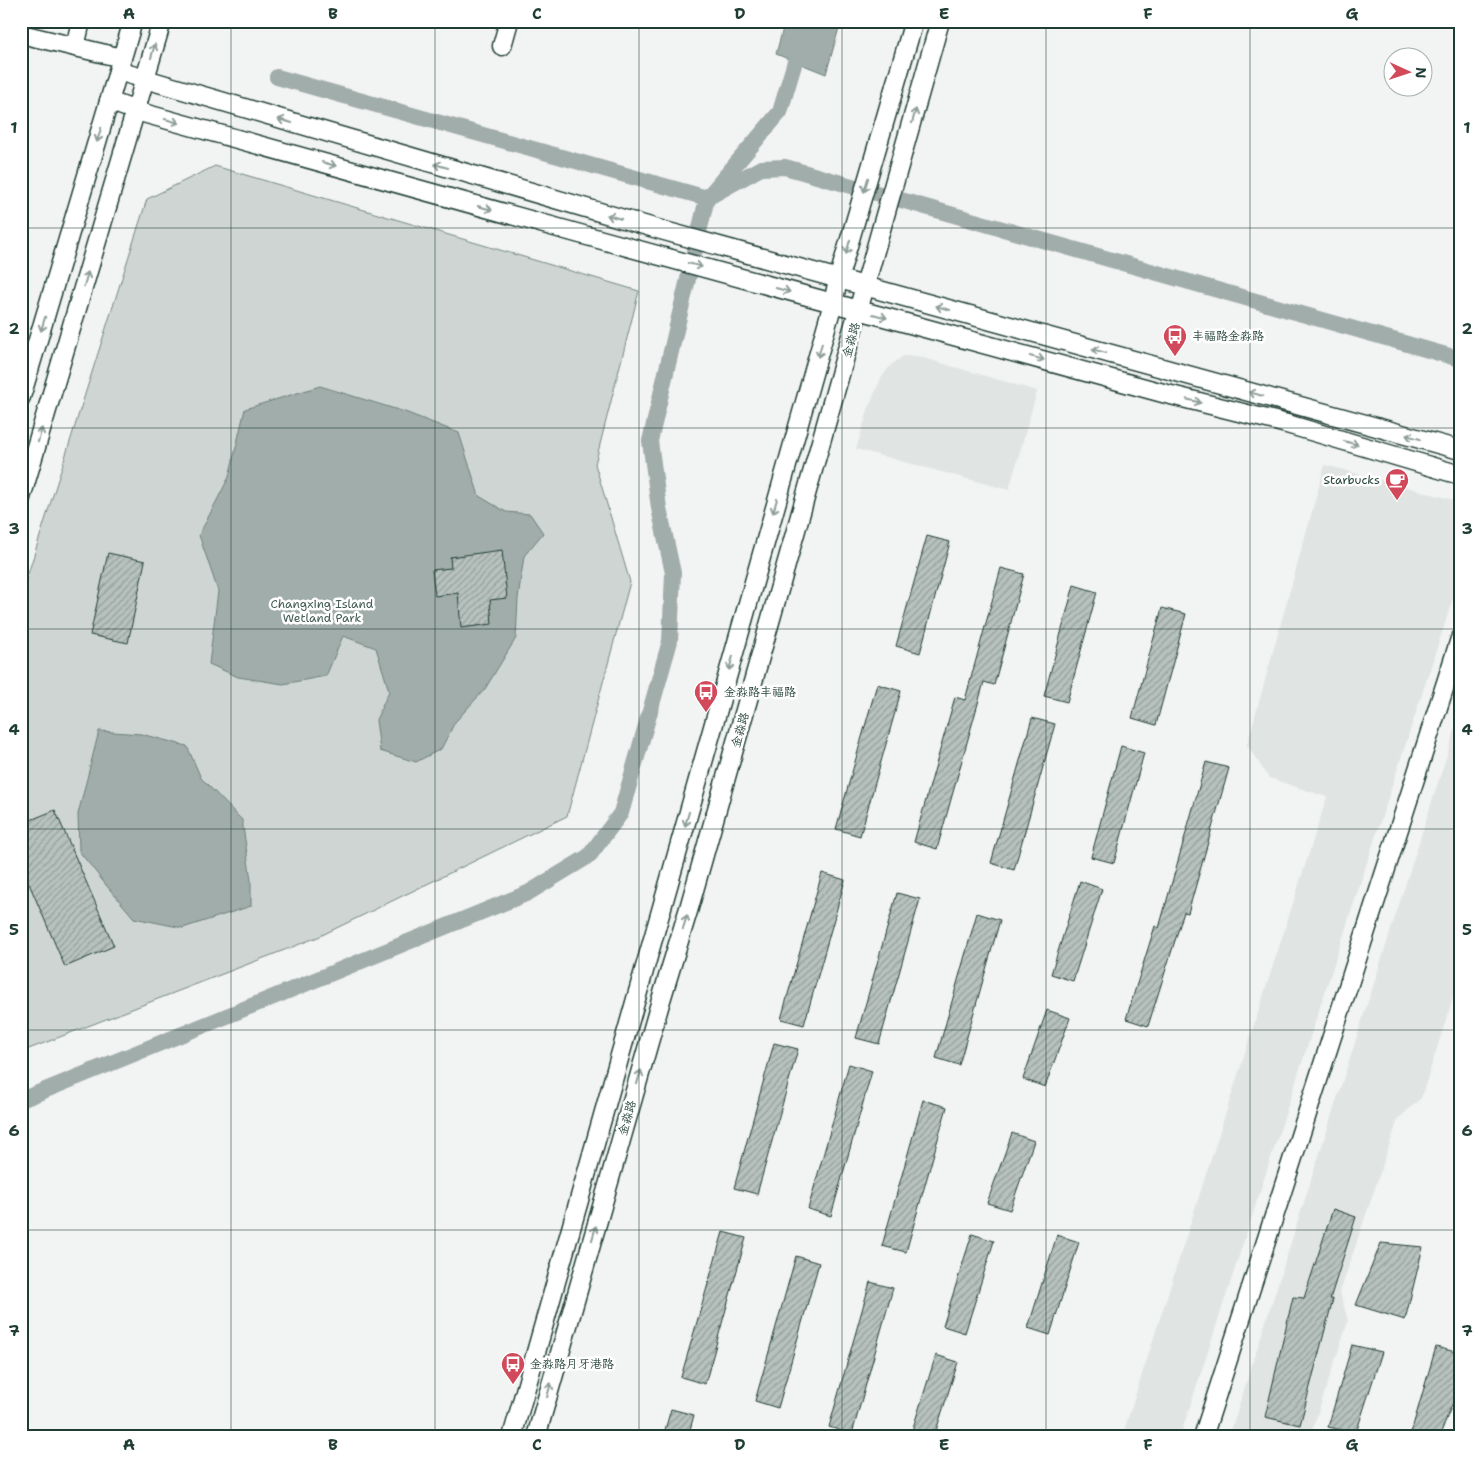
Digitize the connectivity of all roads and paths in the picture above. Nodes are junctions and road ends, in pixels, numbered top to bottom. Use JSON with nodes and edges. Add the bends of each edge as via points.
{"nodes":[{"id":1,"x":81,"y":21,"type":"edge"},
{"id":2,"x":133,"y":21,"type":"edge"},
{"id":3,"x":162,"y":21,"type":"edge"},
{"id":4,"x":509,"y":21,"type":"edge"},
{"id":5,"x":914,"y":21,"type":"edge"},
{"id":6,"x":940,"y":21,"type":"edge"},
{"id":7,"x":21,"y":34,"type":"edge"},
{"id":8,"x":502,"y":46,"type":"dead end"},
{"id":9,"x":75,"y":47,"type":"junction"},
{"id":10,"x":120,"y":65,"type":"junction"},
{"id":11,"x":145,"y":80,"type":"junction"},
{"id":12,"x":109,"y":101,"type":"junction"},
{"id":13,"x":136,"y":111,"type":"junction"},
{"id":14,"x":838,"y":280,"type":"junction"},
{"id":15,"x":866,"y":287,"type":"junction"},
{"id":16,"x":833,"y":303,"type":"junction"},
{"id":17,"x":860,"y":310,"type":"junction"},
{"id":18,"x":21,"y":397,"type":"edge"},
{"id":19,"x":1460,"y":450,"type":"edge"},
{"id":20,"x":1460,"y":475,"type":"edge"},
{"id":21,"x":21,"y":498,"type":"edge"},
{"id":22,"x":1460,"y":638,"type":"edge"},
{"id":23,"x":512,"y":1437,"type":"edge"},
{"id":24,"x":536,"y":1437,"type":"edge"},
{"id":25,"x":1203,"y":1437,"type":"edge"}],
"edges":[{"from":1,"to":9,"type":"street"},
{"from":2,"to":10,"type":"street"},
{"from":11,"to":3,"type":"street","one_way":true},
{"from":4,"to":8,"type":"street"},
{"from":5,"to":14,"type":"street","name":"金淼路","one_way":true},
{"from":15,"to":6,"type":"street","name":"金淼路","one_way":true},
{"from":7,"to":9,"type":"street"},
{"from":9,"to":10,"type":"street"},
{"from":10,"to":11,"type":"street"},
{"from":10,"to":12,"type":"street"},
{"from":11,"to":13,"type":"street"},
{"from":14,"to":11,"type":"street","one_way":true},
{"from":12,"to":13,"type":"street"},
{"from":12,"to":18,"type":"street","one_way":true},
{"from":13,"to":16,"type":"street","one_way":true},
{"from":21,"to":13,"type":"street","one_way":true},
{"from":14,"to":15,"type":"street"},
{"from":14,"to":16,"type":"street","name":"金淼路"},
{"from":15,"to":17,"type":"street","name":"金淼路"},
{"from":19,"to":15,"type":"street","one_way":true},
{"from":16,"to":17,"type":"street"},
{"from":16,"to":23,"type":"street","name":"金淼路","one_way":true},
{"from":17,"to":20,"type":"street","one_way":true,"via":[[1287,424]]},
{"from":24,"to":17,"type":"street","name":"金淼路","one_way":true},
{"from":22,"to":25,"type":"street"}]}
